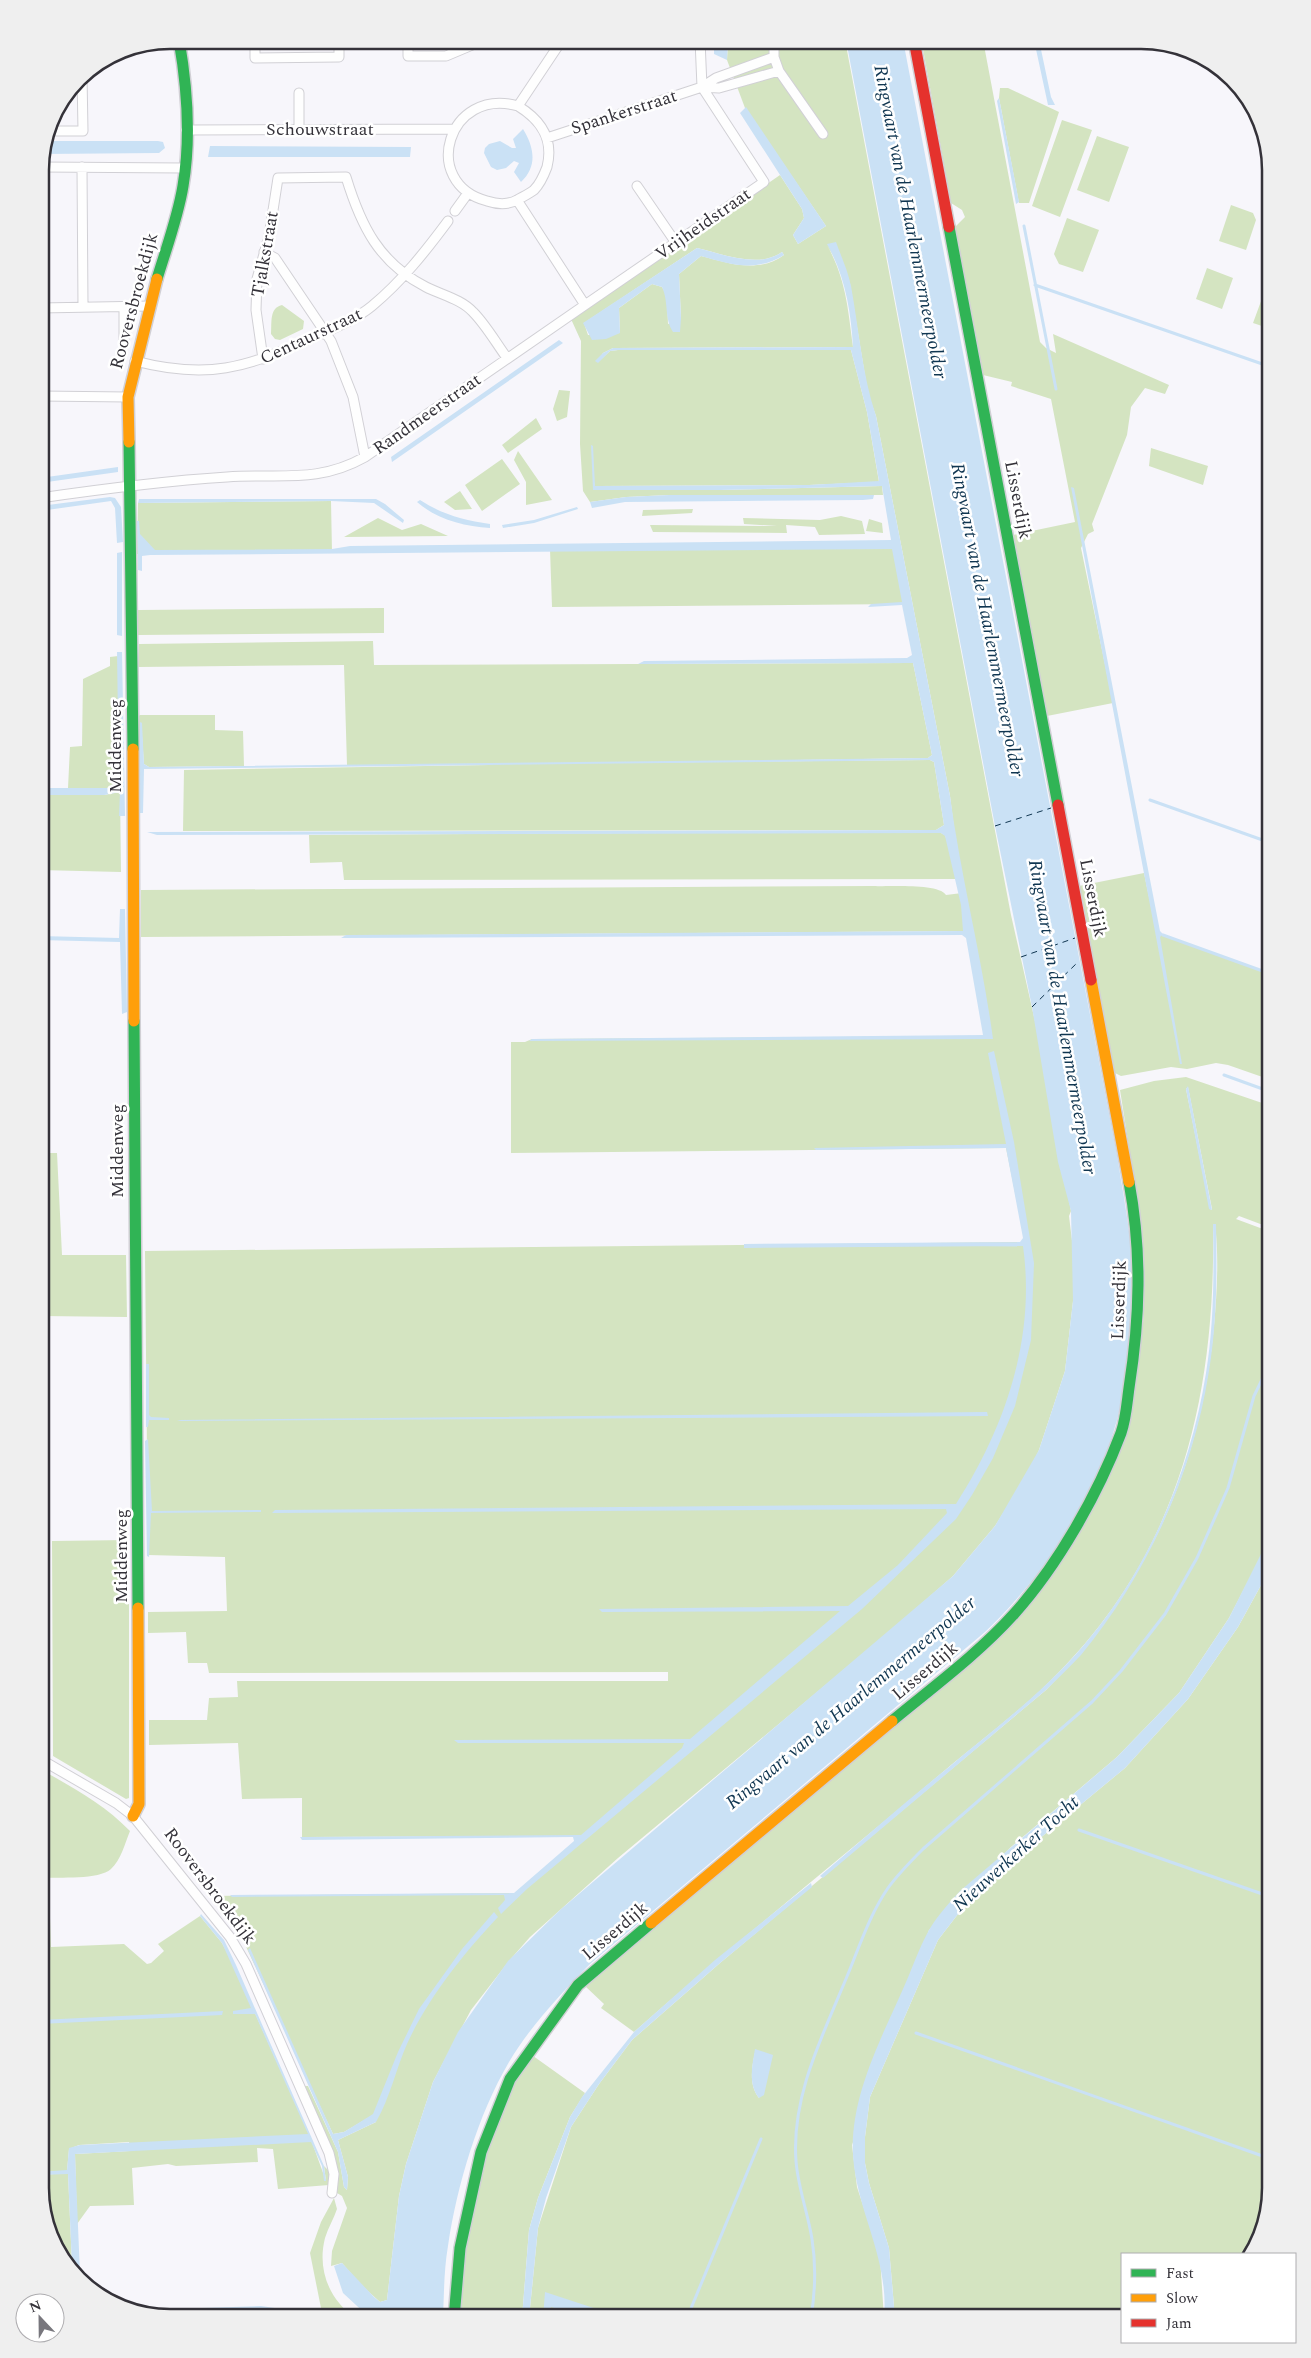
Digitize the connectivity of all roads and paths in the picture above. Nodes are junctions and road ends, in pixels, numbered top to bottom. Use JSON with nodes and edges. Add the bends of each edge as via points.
{"nodes":[{"id":1,"x":181,"y":49,"type":"edge"},
{"id":2,"x":255,"y":49,"type":"edge"},
{"id":3,"x":339,"y":49,"type":"edge"},
{"id":4,"x":408,"y":49,"type":"edge"},
{"id":5,"x":463,"y":49,"type":"edge"},
{"id":6,"x":556,"y":49,"type":"edge"},
{"id":7,"x":700,"y":49,"type":"edge"},
{"id":8,"x":774,"y":49,"type":"edge"},
{"id":9,"x":916,"y":49,"type":"edge"},
{"id":10,"x":774,"y":57,"type":"junction"},
{"id":11,"x":779,"y":71,"type":"junction"},
{"id":12,"x":82,"y":86,"type":"edge"},
{"id":13,"x":702,"y":86,"type":"junction"},
{"id":14,"x":299,"y":93,"type":"dead end"},
{"id":15,"x":518,"y":106,"type":"junction"},
{"id":16,"x":299,"y":129,"type":"junction"},
{"id":17,"x":455,"y":129,"type":"junction"},
{"id":18,"x":186,"y":130,"type":"junction"},
{"id":19,"x":56,"y":131,"type":"edge"},
{"id":20,"x":823,"y":134,"type":"dead end"},
{"id":21,"x":547,"y":138,"type":"junction"},
{"id":22,"x":49,"y":167,"type":"edge"},
{"id":23,"x":82,"y":167,"type":"junction"},
{"id":24,"x":184,"y":168,"type":"junction"},
{"id":25,"x":637,"y":186,"type":"dead end"},
{"id":26,"x":468,"y":192,"type":"junction"},
{"id":27,"x":517,"y":200,"type":"junction"},
{"id":28,"x":455,"y":211,"type":"dead end"},
{"id":29,"x":448,"y":221,"type":"dead end"},
{"id":30,"x":676,"y":243,"type":"junction"},
{"id":31,"x":264,"y":252,"type":"junction"},
{"id":32,"x":405,"y":275,"type":"junction"},
{"id":33,"x":585,"y":305,"type":"junction"},
{"id":34,"x":151,"y":306,"type":"junction"},
{"id":35,"x":124,"y":307,"type":"junction"},
{"id":36,"x":49,"y":308,"type":"edge"},
{"id":37,"x":83,"y":308,"type":"junction"},
{"id":38,"x":326,"y":332,"type":"junction"},
{"id":39,"x":124,"y":341,"type":"dead end"},
{"id":40,"x":507,"y":358,"type":"junction"},
{"id":41,"x":262,"y":359,"type":"junction"},
{"id":42,"x":135,"y":361,"type":"junction"},
{"id":43,"x":49,"y":396,"type":"edge"},
{"id":44,"x":128,"y":397,"type":"junction"},
{"id":45,"x":365,"y":458,"type":"junction"},
{"id":46,"x":128,"y":485,"type":"junction"},
{"id":47,"x":49,"y":497,"type":"edge"},
{"id":48,"x":49,"y":1764,"type":"edge"},
{"id":49,"x":133,"y":1816,"type":"junction"},
{"id":50,"x":332,"y":2193,"type":"dead end"},
{"id":51,"x":455,"y":2309,"type":"edge"}],
"edges":[{"from":1,"to":18,"type":"street","name":"Rooversbroekdijk","via":[[185,73]]},
{"from":2,"to":3,"type":"street","via":[[255,58],[339,57]]},
{"from":4,"to":5,"type":"street","via":[[408,56],[446,56]]},
{"from":6,"to":15,"type":"street"},
{"from":7,"to":13,"type":"street"},
{"from":8,"to":10,"type":"street"},
{"from":9,"to":51,"type":"street","name":"Lisserdijk","via":[[1137,1223],[1136,1343],[1122,1431],[1095,1490],[1059,1554],[1014,1614],[965,1660],[578,1984],[543,2030],[510,2079],[481,2152],[460,2248]]},
{"from":10,"to":11,"type":"street"},
{"from":10,"to":13,"type":"street","name":"Spankerstraat"},
{"from":11,"to":13,"type":"street","name":"Spankerstraat","via":[[719,88]]},
{"from":11,"to":20,"type":"street"},
{"from":12,"to":19,"type":"street","via":[[83,131]]},
{"from":13,"to":21,"type":"street","name":"Spankerstraat"},
{"from":13,"to":30,"type":"street","name":"Vrijheidstraat","via":[[764,182]]},
{"from":14,"to":16,"type":"street"},
{"from":15,"to":17,"type":"street","via":[[490,103],[470,111]]},
{"from":15,"to":21,"type":"street","via":[[533,115]]},
{"from":16,"to":17,"type":"street","name":"Schouwstraat"},
{"from":16,"to":18,"type":"street","name":"Schouwstraat"},
{"from":17,"to":26,"type":"street","via":[[449,139],[448,158],[451,172]]},
{"from":18,"to":24,"type":"street","name":"Rooversbroekdijk"},
{"from":21,"to":27,"type":"street","via":[[550,155],[544,176],[533,190]]},
{"from":22,"to":23,"type":"street"},
{"from":23,"to":24,"type":"street"},
{"from":23,"to":37,"type":"street"},
{"from":24,"to":34,"type":"street","name":"Rooversbroekdijk","via":[[179,206]]},
{"from":25,"to":30,"type":"street"},
{"from":26,"to":27,"type":"street","via":[[475,198],[496,204]]},
{"from":26,"to":28,"type":"street"},
{"from":27,"to":33,"type":"street"},
{"from":29,"to":32,"type":"street","name":"Centaurstraat"},
{"from":30,"to":33,"type":"street","name":"Vrijheidstraat"},
{"from":31,"to":32,"type":"street","name":"Tjalkstraat","via":[[278,178],[346,177],[356,212],[369,236]]},
{"from":31,"to":38,"type":"street","via":[[275,258]]},
{"from":31,"to":41,"type":"street","name":"Tjalkstraat","via":[[257,279],[256,304]]},
{"from":32,"to":38,"type":"street","name":"Centaurstraat","via":[[370,308]]},
{"from":32,"to":40,"type":"street","via":[[463,303],[474,312]]},
{"from":33,"to":40,"type":"street","name":"Randmeerstraat"},
{"from":34,"to":35,"type":"street"},
{"from":34,"to":42,"type":"street","name":"Rooversbroekdijk"},
{"from":35,"to":37,"type":"street"},
{"from":35,"to":39,"type":"street"},
{"from":36,"to":37,"type":"street"},
{"from":38,"to":41,"type":"street","name":"Centaurstraat"},
{"from":38,"to":45,"type":"street","via":[[353,398]]},
{"from":40,"to":45,"type":"street","name":"Randmeerstraat"},
{"from":41,"to":42,"type":"street","name":"Centaurstraat","via":[[237,367],[181,371]]},
{"from":42,"to":44,"type":"street","name":"Rooversbroekdijk"},
{"from":43,"to":44,"type":"street"},
{"from":44,"to":46,"type":"street","name":"Rooversbroekdijk"},
{"from":45,"to":46,"type":"street","name":"Randmeerstraat","via":[[328,474]]},
{"from":46,"to":47,"type":"street"},
{"from":46,"to":49,"type":"street","name":"Middenweg","via":[[132,638],[138,1520],[139,1804]]},
{"from":48,"to":49,"type":"street","name":"Rooversbroekdijk"},
{"from":49,"to":50,"type":"street","name":"Rooversbroekdijk","via":[[230,1937],[246,1964],[329,2153],[334,2174]]}]}
